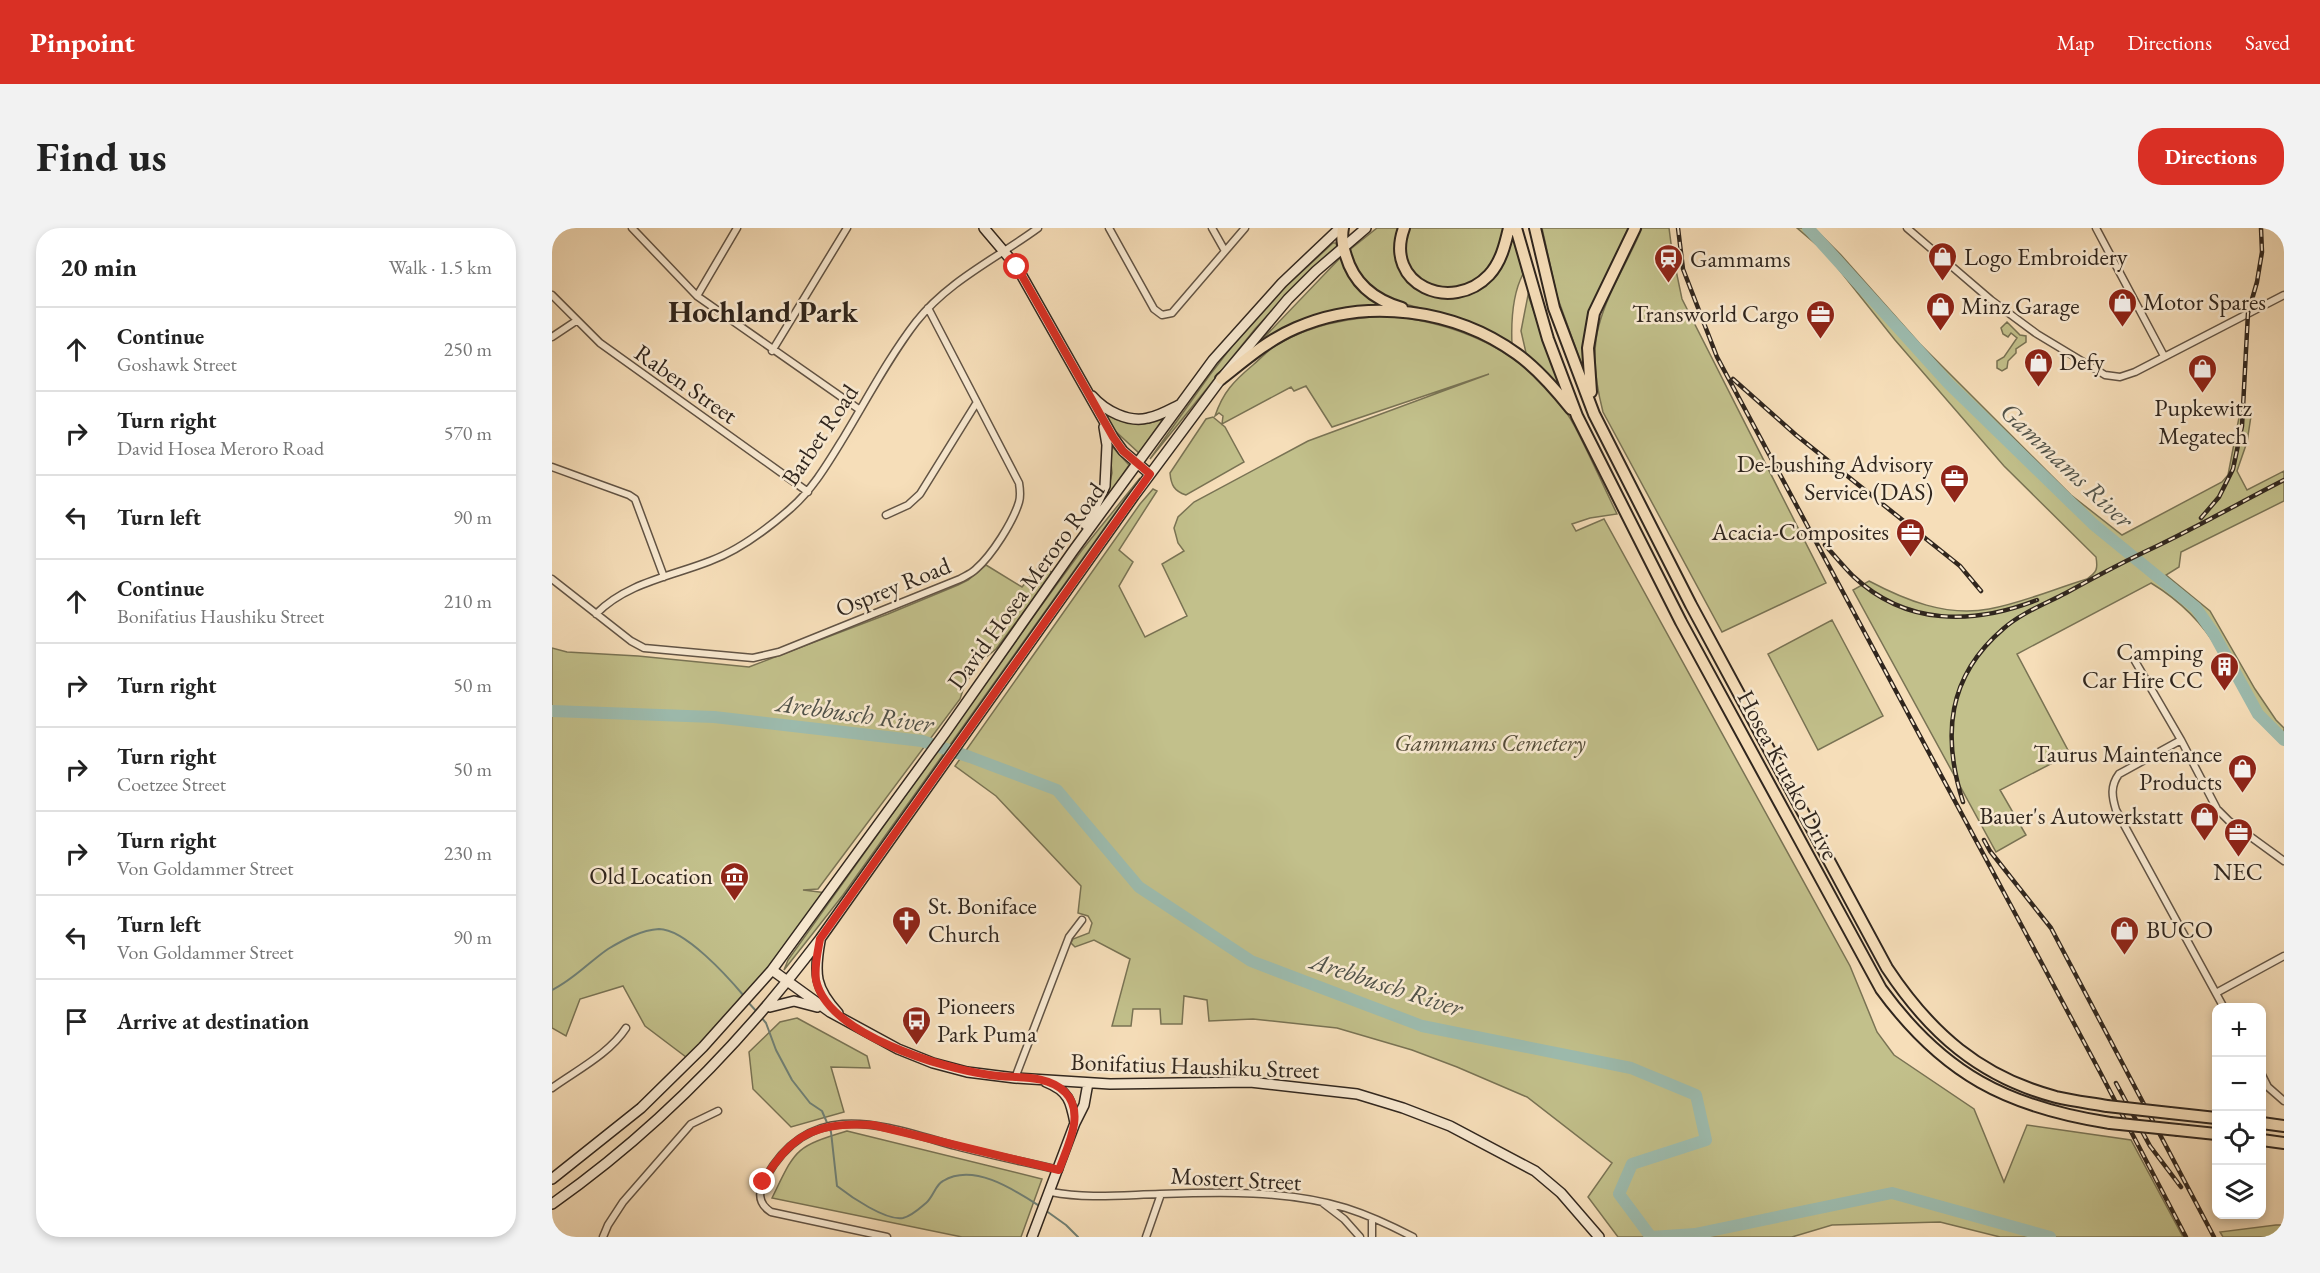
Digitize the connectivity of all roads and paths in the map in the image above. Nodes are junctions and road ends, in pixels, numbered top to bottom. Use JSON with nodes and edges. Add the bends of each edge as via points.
{"nodes":[{"id":1,"x":632,"y":228,"type":"edge"},
{"id":2,"x":737,"y":228,"type":"edge"},
{"id":3,"x":846,"y":228,"type":"edge"},
{"id":4,"x":984,"y":228,"type":"edge"},
{"id":5,"x":1038,"y":228,"type":"edge"},
{"id":6,"x":1109,"y":228,"type":"edge"},
{"id":7,"x":1212,"y":228,"type":"edge"},
{"id":8,"x":1245,"y":228,"type":"edge"},
{"id":9,"x":1342,"y":228,"type":"edge"},
{"id":10,"x":1366,"y":228,"type":"edge"},
{"id":11,"x":1404,"y":228,"type":"edge"},
{"id":12,"x":1509,"y":228,"type":"edge"},
{"id":13,"x":1516,"y":228,"type":"edge"},
{"id":14,"x":1535,"y":228,"type":"edge"},
{"id":15,"x":1635,"y":228,"type":"edge"},
{"id":16,"x":1907,"y":228,"type":"edge"},
{"id":17,"x":2096,"y":228,"type":"edge"},
{"id":18,"x":1344,"y":248,"type":"junction"},
{"id":19,"x":1225,"y":251,"type":"junction"},
{"id":20,"x":1006,"y":252,"type":"junction"},
{"id":21,"x":552,"y":295,"type":"edge"},
{"id":22,"x":2284,"y":295,"type":"edge"},
{"id":23,"x":697,"y":297,"type":"junction"},
{"id":24,"x":928,"y":308,"type":"junction"},
{"id":25,"x":1423,"y":315,"type":"junction"},
{"id":26,"x":576,"y":321,"type":"junction"},
{"id":27,"x":552,"y":337,"type":"edge"},
{"id":28,"x":772,"y":351,"type":"junction"},
{"id":29,"x":2164,"y":356,"type":"junction"},
{"id":30,"x":1221,"y":379,"type":"junction"},
{"id":31,"x":1081,"y":383,"type":"junction"},
{"id":32,"x":977,"y":402,"type":"junction"},
{"id":33,"x":1181,"y":404,"type":"junction"},
{"id":34,"x":860,"y":410,"type":"junction"},
{"id":35,"x":1594,"y":414,"type":"junction"},
{"id":36,"x":1577,"y":416,"type":"junction"},
{"id":37,"x":1103,"y":421,"type":"junction"},
{"id":38,"x":1138,"y":463,"type":"junction"},
{"id":39,"x":552,"y":467,"type":"edge"},
{"id":40,"x":1150,"y":474,"type":"junction"},
{"id":41,"x":808,"y":492,"type":"junction"},
{"id":42,"x":886,"y":515,"type":"dead end"},
{"id":43,"x":1073,"y":551,"type":"junction"},
{"id":44,"x":664,"y":577,"type":"junction"},
{"id":45,"x":552,"y":579,"type":"edge"},
{"id":46,"x":596,"y":614,"type":"junction"},
{"id":47,"x":2135,"y":661,"type":"dead end"},
{"id":48,"x":2181,"y":740,"type":"junction"},
{"id":49,"x":2284,"y":861,"type":"edge"},
{"id":50,"x":1082,"y":920,"type":"dead end"},
{"id":51,"x":820,"y":939,"type":"junction"},
{"id":52,"x":2284,"y":956,"type":"edge"},
{"id":53,"x":772,"y":970,"type":"junction"},
{"id":54,"x":788,"y":981,"type":"junction"},
{"id":55,"x":2216,"y":993,"type":"junction"},
{"id":56,"x":2221,"y":1003,"type":"edge"},
{"id":57,"x":765,"y":1010,"type":"junction"},
{"id":58,"x":830,"y":1012,"type":"junction"},
{"id":59,"x":848,"y":1023,"type":"junction"},
{"id":60,"x":626,"y":1028,"type":"dead end"},
{"id":61,"x":1015,"y":1078,"type":"junction"},
{"id":62,"x":1037,"y":1078,"type":"junction"},
{"id":63,"x":1088,"y":1083,"type":"junction"},
{"id":64,"x":1110,"y":1084,"type":"junction"},
{"id":65,"x":2266,"y":1084,"type":"edge"},
{"id":66,"x":552,"y":1088,"type":"edge"},
{"id":67,"x":2284,"y":1101,"type":"edge"},
{"id":68,"x":1084,"y":1105,"type":"junction"},
{"id":69,"x":718,"y":1111,"type":"dead end"},
{"id":70,"x":2212,"y":1117,"type":"edge"},
{"id":71,"x":1076,"y":1123,"type":"junction"},
{"id":72,"x":2266,"y":1124,"type":"edge"},
{"id":73,"x":2284,"y":1126,"type":"edge"},
{"id":74,"x":2212,"y":1133,"type":"edge"},
{"id":75,"x":2266,"y":1141,"type":"edge"},
{"id":76,"x":2284,"y":1143,"type":"edge"},
{"id":77,"x":1059,"y":1170,"type":"junction"},
{"id":78,"x":552,"y":1179,"type":"edge"},
{"id":79,"x":1050,"y":1192,"type":"junction"},
{"id":80,"x":1161,"y":1194,"type":"junction"},
{"id":81,"x":1323,"y":1203,"type":"junction"},
{"id":82,"x":552,"y":1204,"type":"edge"},
{"id":83,"x":1372,"y":1219,"type":"junction"},
{"id":84,"x":603,"y":1237,"type":"edge"},
{"id":85,"x":887,"y":1237,"type":"edge"},
{"id":86,"x":1032,"y":1237,"type":"edge"},
{"id":87,"x":1146,"y":1237,"type":"edge"},
{"id":88,"x":1360,"y":1237,"type":"edge"},
{"id":89,"x":1372,"y":1237,"type":"edge"},
{"id":90,"x":1413,"y":1237,"type":"edge"},
{"id":91,"x":1599,"y":1237,"type":"edge"}],
"edges":[{"from":1,"to":23,"type":"street"},
{"from":2,"to":23,"type":"street"},
{"from":3,"to":28,"type":"street"},
{"from":4,"to":20,"type":"main road"},
{"from":5,"to":20,"type":"street","name":"Barbet Road"},
{"from":6,"to":19,"type":"street","via":[[1154,309],[1162,315],[1172,313]]},
{"from":7,"to":19,"type":"street"},
{"from":8,"to":19,"type":"street"},
{"from":9,"to":18,"type":"main road"},
{"from":9,"to":33,"type":"main road","name":"David Hosea Meroro Road","via":[[1266,300],[1213,360]]},
{"from":10,"to":18,"type":"main road","name":"David Hosea Meroro Road"},
{"from":11,"to":12,"type":"main road","via":[[1400,261],[1423,286],[1443,293],[1466,290],[1488,275],[1499,259]]},
{"from":13,"to":36,"type":"main road","name":"Hosea Kutako Drive","via":[[1548,339]]},
{"from":14,"to":35,"type":"main road","name":"Hosea Kutako Drive","via":[[1554,308]]},
{"from":15,"to":35,"type":"main road","via":[[1594,314],[1589,336],[1588,372]]},
{"from":16,"to":29,"type":"street","via":[[1991,300],[2098,372],[2120,377]]},
{"from":17,"to":29,"type":"street"},
{"from":18,"to":25,"type":"main road","via":[[1349,266],[1364,288],[1388,304]]},
{"from":18,"to":30,"type":"main road","name":"David Hosea Meroro Road","via":[[1288,298]]},
{"from":20,"to":24,"type":"street","name":"Barbet Road","via":[[960,280]]},
{"from":20,"to":31,"type":"main road"},
{"from":21,"to":26,"type":"street","name":"Raben Street"},
{"from":22,"to":29,"type":"street"},
{"from":23,"to":28,"type":"street"},
{"from":24,"to":32,"type":"street","name":"Osprey Road"},
{"from":24,"to":34,"type":"street","name":"Barbet Road"},
{"from":25,"to":30,"type":"main road","via":[[1358,310],[1313,321],[1266,344]]},
{"from":25,"to":36,"type":"main road","via":[[1476,330],[1517,354],[1549,382]]},
{"from":26,"to":27,"type":"street"},
{"from":26,"to":41,"type":"street","name":"Raben Street","via":[[641,374]]},
{"from":28,"to":34,"type":"street"},
{"from":30,"to":40,"type":"main road","name":"David Hosea Meroro Road"},
{"from":31,"to":33,"type":"main road","via":[[1096,400],[1123,417],[1150,418]]},
{"from":31,"to":37,"type":"main road"},
{"from":32,"to":42,"type":"street","via":[[920,494],[908,505]]},
{"from":32,"to":46,"type":"street","name":"Osprey Road","via":[[1019,483],[1020,493],[1014,513],[984,561],[960,579],[779,652],[753,658],[644,648]]},
{"from":33,"to":38,"type":"main road","name":"David Hosea Meroro Road"},
{"from":34,"to":41,"type":"street","name":"Barbet Road"},
{"from":35,"to":70,"type":"main road","name":"Hosea Kutako Drive","bridge":true,"via":[[1691,605],[1887,968],[1934,1028],[1992,1072],[2027,1088],[2107,1106]]},
{"from":36,"to":74,"type":"main road","name":"Hosea Kutako Drive","bridge":true,"via":[[1631,526],[1872,975],[1930,1047],[1981,1083],[2032,1106],[2110,1123]]},
{"from":37,"to":38,"type":"main road","via":[[1123,451]]},
{"from":37,"to":43,"type":"main road","via":[[1107,446],[1105,486]]},
{"from":38,"to":40,"type":"main road"},
{"from":38,"to":43,"type":"main road","name":"David Hosea Meroro Road"},
{"from":39,"to":44,"type":"street","via":[[635,499]]},
{"from":40,"to":51,"type":"main road","name":"David Hosea Meroro Road"},
{"from":41,"to":44,"type":"street","name":"Barbet Road","via":[[737,548]]},
{"from":43,"to":53,"type":"main road","name":"David Hosea Meroro Road"},
{"from":44,"to":46,"type":"street","name":"Barbet Road","via":[[615,597]]},
{"from":45,"to":46,"type":"street","name":"Osprey Road"},
{"from":47,"to":48,"type":"street"},
{"from":48,"to":49,"type":"street","via":[[2217,809]]},
{"from":48,"to":55,"type":"street","via":[[2119,774],[2112,795],[2116,810]]},
{"from":50,"to":61,"type":"street","via":[[1069,937]]},
{"from":51,"to":54,"type":"main road","name":"David Hosea Meroro Road"},
{"from":51,"to":59,"type":"main road","via":[[817,981]]},
{"from":52,"to":55,"type":"street"},
{"from":53,"to":54,"type":"main road","name":"Bonifatius Haushiku Street"},
{"from":53,"to":78,"type":"main road","name":"David Hosea Meroro Road","via":[[729,1020],[641,1108]]},
{"from":54,"to":57,"type":"main road","name":"David Hosea Meroro Road"},
{"from":54,"to":58,"type":"main road","name":"Bonifatius Haushiku Street"},
{"from":55,"to":56,"type":"street"},
{"from":57,"to":58,"type":"main road","via":[[794,1000]]},
{"from":57,"to":82,"type":"main road","name":"David Hosea Meroro Road","via":[[644,1133]]},
{"from":58,"to":59,"type":"main road","name":"Bonifatius Haushiku Street"},
{"from":59,"to":61,"type":"main road","name":"Bonifatius Haushiku Street","via":[[933,1063]]},
{"from":60,"to":66,"type":"street","via":[[607,1049]]},
{"from":61,"to":62,"type":"main road","name":"Bonifatius Haushiku Street"},
{"from":62,"to":63,"type":"main road","name":"Bonifatius Haushiku Street"},
{"from":62,"to":71,"type":"main road","via":[[1065,1093]]},
{"from":63,"to":64,"type":"main road","name":"Bonifatius Haushiku Street"},
{"from":63,"to":68,"type":"main road"},
{"from":64,"to":68,"type":"main road","via":[[1095,1090]]},
{"from":64,"to":91,"type":"main road","name":"Bonifatius Haushiku Street","via":[[1250,1082],[1357,1094],[1403,1108],[1450,1126],[1535,1171],[1561,1193]]},
{"from":65,"to":67,"type":"street"},
{"from":68,"to":71,"type":"main road"},
{"from":69,"to":84,"type":"street","via":[[691,1124],[623,1202]]},
{"from":71,"to":77,"type":"main road"},
{"from":72,"to":73,"type":"main road"},
{"from":75,"to":76,"type":"main road"},
{"from":77,"to":79,"type":"main road"},
{"from":77,"to":85,"type":"street","via":[[905,1132],[849,1123],[829,1125],[802,1135],[783,1151],[759,1192],[765,1208],[771,1212]]},
{"from":79,"to":80,"type":"street","name":"Mostert Street","via":[[1099,1196]]},
{"from":79,"to":86,"type":"main road"},
{"from":80,"to":81,"type":"street","name":"Mostert Street","via":[[1257,1194]]},
{"from":80,"to":87,"type":"street"},
{"from":81,"to":83,"type":"street","name":"Mostert Street","via":[[1348,1208]]},
{"from":81,"to":88,"type":"street"},
{"from":83,"to":89,"type":"street"},
{"from":83,"to":90,"type":"street","name":"Mostert Street"}]}
